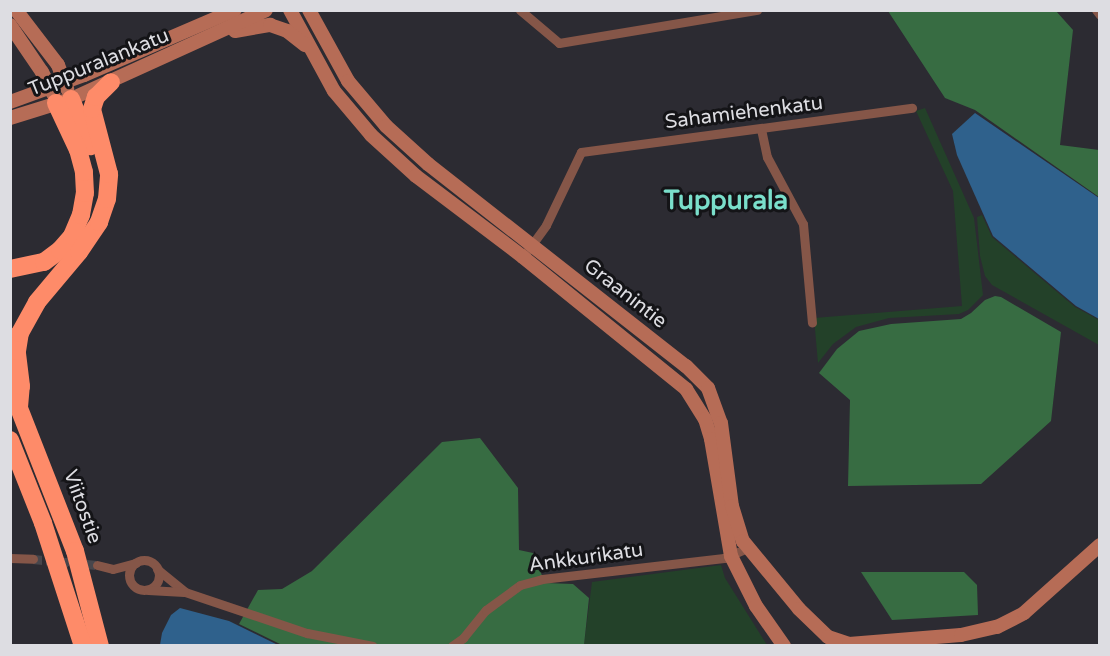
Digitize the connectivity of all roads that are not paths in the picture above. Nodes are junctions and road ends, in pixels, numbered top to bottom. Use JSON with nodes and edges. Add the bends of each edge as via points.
{"nodes":[{"id":1,"x":15,"y":10,"type":"edge"},
{"id":2,"x":235,"y":10,"type":"edge"},
{"id":3,"x":266,"y":10,"type":"edge"},
{"id":4,"x":290,"y":10,"type":"edge"},
{"id":5,"x":309,"y":10,"type":"edge"},
{"id":6,"x":520,"y":10,"type":"edge"},
{"id":7,"x":757,"y":10,"type":"edge"},
{"id":8,"x":1096,"y":10,"type":"edge"},
{"id":9,"x":1100,"y":15,"type":"edge"},
{"id":10,"x":10,"y":25,"type":"edge"},
{"id":11,"x":209,"y":37,"type":"junction"},
{"id":12,"x":308,"y":47,"type":"junction"},
{"id":13,"x":64,"y":82,"type":"junction"},
{"id":14,"x":111,"y":82,"type":"junction"},
{"id":15,"x":59,"y":96,"type":"junction"},
{"id":16,"x":10,"y":102,"type":"edge"},
{"id":17,"x":912,"y":108,"type":"dead end"},
{"id":18,"x":10,"y":118,"type":"edge"},
{"id":19,"x":761,"y":129,"type":"junction"},
{"id":20,"x":79,"y":252,"type":"junction"},
{"id":21,"x":527,"y":252,"type":"junction"},
{"id":22,"x":10,"y":269,"type":"edge"},
{"id":23,"x":812,"y":323,"type":"dead end"},
{"id":24,"x":10,"y":389,"type":"edge"},
{"id":25,"x":19,"y":407,"type":"junction"},
{"id":26,"x":10,"y":440,"type":"edge"},
{"id":27,"x":1100,"y":545,"type":"edge"},
{"id":28,"x":747,"y":548,"type":"junction"},
{"id":29,"x":731,"y":556,"type":"junction"},
{"id":30,"x":10,"y":558,"type":"edge"},
{"id":31,"x":33,"y":559,"type":"tunnel mouth"},
{"id":32,"x":136,"y":563,"type":"junction"},
{"id":33,"x":97,"y":565,"type":"tunnel mouth"},
{"id":34,"x":113,"y":568,"type":"junction"},
{"id":35,"x":157,"y":569,"type":"junction"},
{"id":36,"x":131,"y":584,"type":"junction"},
{"id":37,"x":148,"y":590,"type":"junction"},
{"id":38,"x":185,"y":592,"type":"junction"},
{"id":39,"x":83,"y":645,"type":"edge"},
{"id":40,"x":100,"y":645,"type":"edge"},
{"id":41,"x":373,"y":645,"type":"edge"},
{"id":42,"x":452,"y":645,"type":"edge"},
{"id":43,"x":784,"y":645,"type":"edge"},
{"id":44,"x":848,"y":645,"type":"edge"}],
"edges":[{"from":1,"to":13,"type":"street","via":[[58,64]]},
{"from":2,"to":13,"type":"street","name":"Tuppuralankatu"},
{"from":3,"to":11,"type":"street","name":"Tuppuralankatu"},
{"from":4,"to":12,"type":"street","name":"Graanintie"},
{"from":5,"to":21,"type":"street","name":"Graanintie","via":[[334,60],[366,106]]},
{"from":6,"to":7,"type":"street","via":[[559,43]]},
{"from":8,"to":9,"type":"street"},
{"from":10,"to":15,"type":"street"},
{"from":11,"to":12,"type":"street","via":[[270,25],[287,31]]},
{"from":11,"to":14,"type":"street","name":"Tuppuralankatu"},
{"from":12,"to":21,"type":"street","name":"Graanintie","via":[[334,90],[370,135],[416,176]]},
{"from":13,"to":15,"type":"street"},
{"from":14,"to":15,"type":"street","name":"Tuppuralankatu"},
{"from":14,"to":20,"type":"highway","via":[[96,97],[92,109],[109,174],[107,200],[99,222]]},
{"from":15,"to":16,"type":"street","name":"Tuppuralankatu"},
{"from":15,"to":18,"type":"street","name":"Tuppuralankatu"},
{"from":15,"to":20,"type":"highway","via":[[95,157],[98,187],[94,212]]},
{"from":15,"to":22,"type":"highway","via":[[84,172],[81,215],[72,236],[60,250],[44,262]]},
{"from":17,"to":19,"type":"street","name":"Sahamiehenkatu"},
{"from":19,"to":21,"type":"street","name":"Sahamiehenkatu","via":[[581,152],[546,225]]},
{"from":19,"to":23,"type":"street","via":[[767,157],[803,224]]},
{"from":20,"to":25,"type":"highway","via":[[37,302],[20,333]]},
{"from":21,"to":28,"type":"street","name":"Graanintie","via":[[686,366],[708,388],[721,423],[732,506]]},
{"from":21,"to":29,"type":"street","name":"Graanintie","via":[[686,389],[705,419],[711,439]]},
{"from":24,"to":25,"type":"highway","name":"Viitostie"},
{"from":25,"to":40,"type":"highway","name":"Viitostie","via":[[75,551]]},
{"from":26,"to":39,"type":"highway","via":[[43,523]]},
{"from":27,"to":44,"type":"street","name":"Graanintie","via":[[1024,613],[997,627],[961,635]]},
{"from":28,"to":29,"type":"street","name":"Ankkurikatu"},
{"from":28,"to":44,"type":"street","name":"Graanintie","via":[[822,632]]},
{"from":29,"to":42,"type":"street","name":"Ankkurikatu","via":[[520,585],[486,610],[463,638]]},
{"from":29,"to":43,"type":"street","name":"Graanintie","via":[[756,606]]},
{"from":30,"to":31,"type":"street"},
{"from":32,"to":34,"type":"street"},
{"from":32,"to":35,"type":"street","via":[[148,561]]},
{"from":32,"to":36,"type":"street","via":[[130,570]]},
{"from":33,"to":34,"type":"street"},
{"from":34,"to":36,"type":"street"},
{"from":35,"to":37,"type":"street","via":[[156,584]]},
{"from":35,"to":38,"type":"street"},
{"from":36,"to":37,"type":"street"},
{"from":37,"to":38,"type":"street"},
{"from":38,"to":41,"type":"street","via":[[307,633]]}]}
